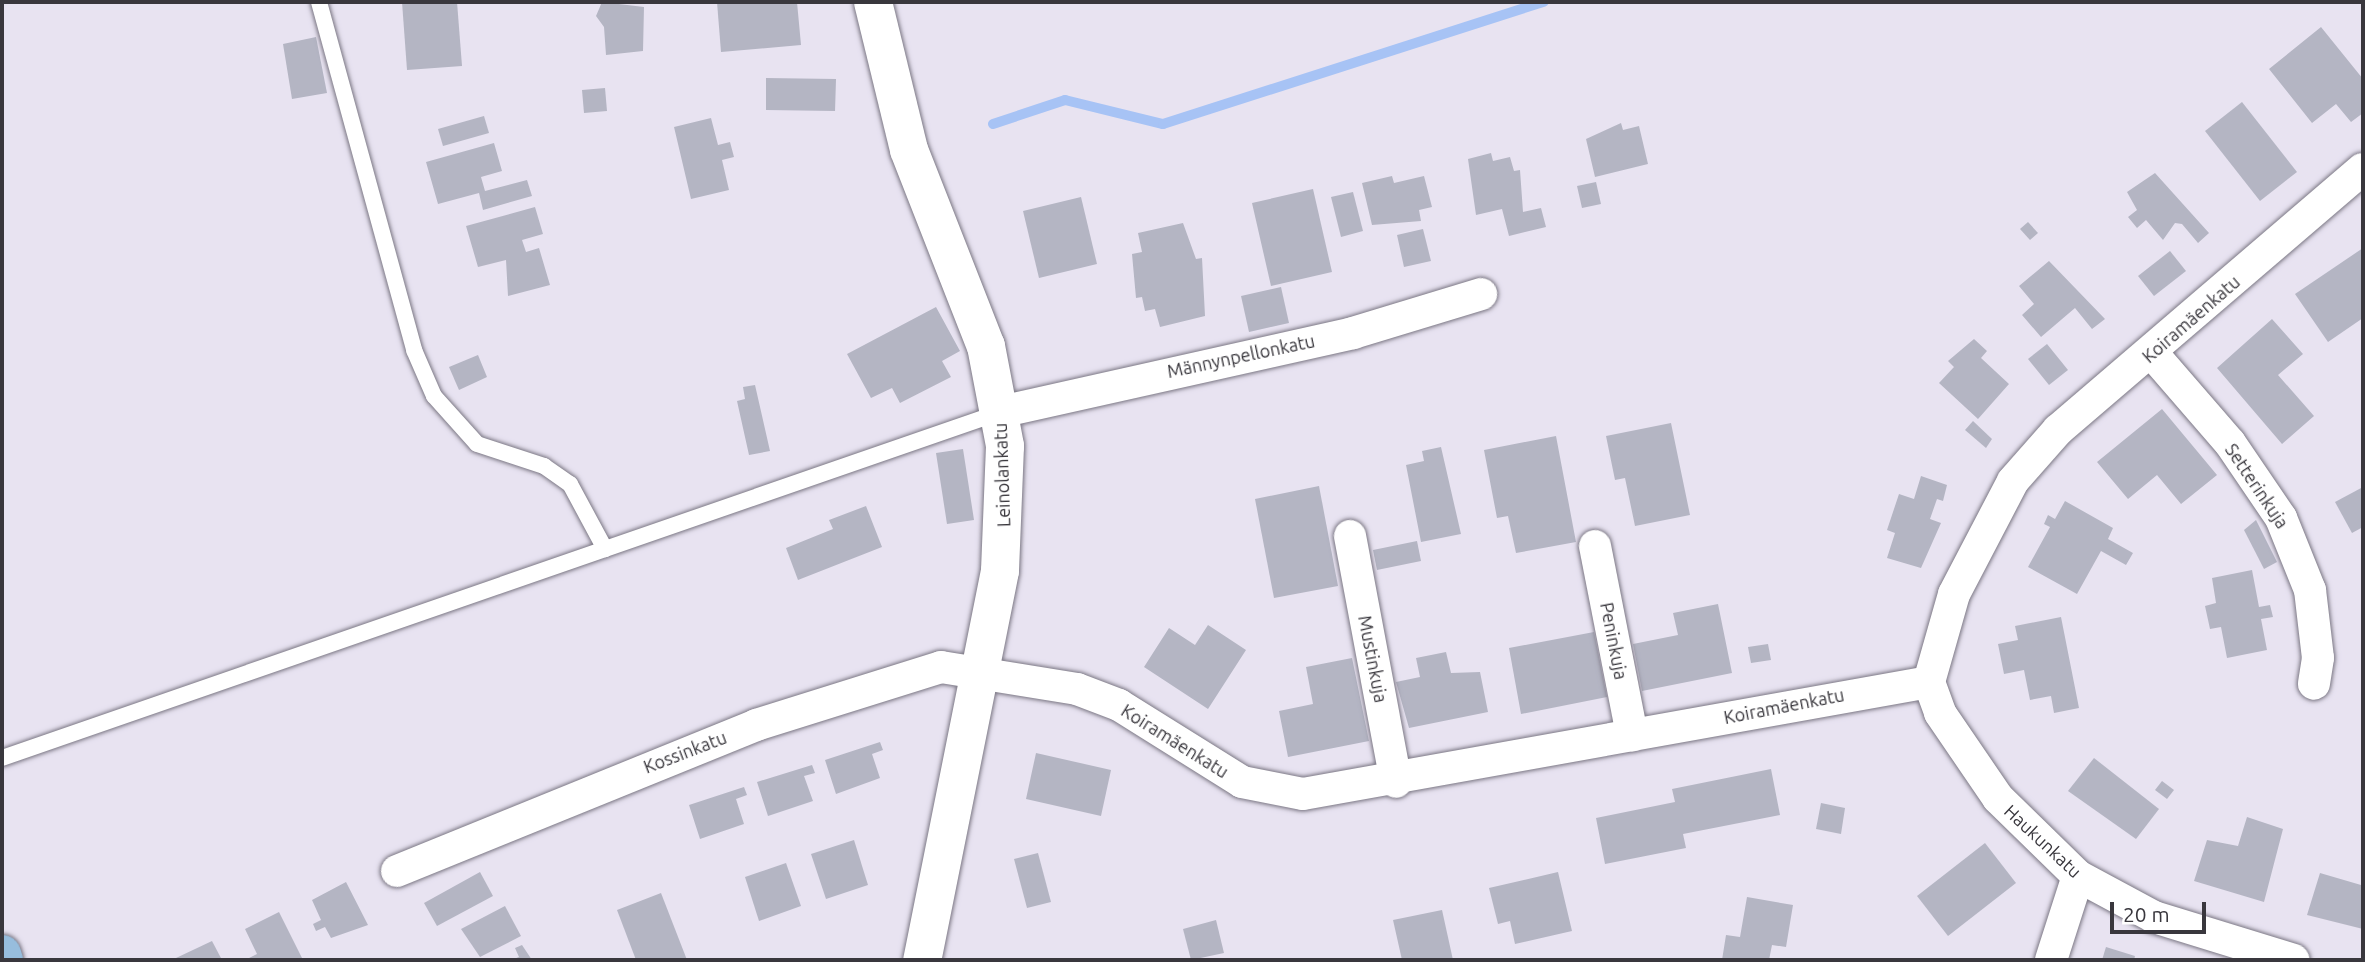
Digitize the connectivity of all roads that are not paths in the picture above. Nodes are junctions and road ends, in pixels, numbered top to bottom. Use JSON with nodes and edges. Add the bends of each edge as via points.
{"nodes":[{"id":1,"x":319,"y":2,"type":"edge"},
{"id":2,"x":873,"y":2,"type":"edge"},
{"id":3,"x":2363,"y":169,"type":"edge"},
{"id":4,"x":1481,"y":294,"type":"dead end"},
{"id":5,"x":2152,"y":353,"type":"junction"},
{"id":6,"x":1000,"y":412,"type":"junction"},
{"id":7,"x":1350,"y":536,"type":"dead end"},
{"id":8,"x":1595,"y":546,"type":"dead end"},
{"id":9,"x":605,"y":549,"type":"junction"},
{"id":10,"x":982,"y":672,"type":"junction"},
{"id":11,"x":1929,"y":682,"type":"junction"},
{"id":12,"x":2314,"y":684,"type":"dead end"},
{"id":13,"x":1632,"y":735,"type":"junction"},
{"id":14,"x":2,"y":758,"type":"edge"},
{"id":15,"x":1396,"y":782,"type":"junction"},
{"id":16,"x":397,"y":871,"type":"dead end"},
{"id":17,"x":2078,"y":876,"type":"junction"},
{"id":18,"x":2,"y":954,"type":"edge"},
{"id":19,"x":4,"y":960,"type":"edge"},
{"id":20,"x":922,"y":960,"type":"edge"},
{"id":21,"x":2051,"y":960,"type":"edge"},
{"id":22,"x":2294,"y":960,"type":"edge"}],
"edges":[{"from":1,"to":9,"type":"lane","via":[[414,350],[434,396],[477,444],[544,466],[570,484]]},
{"from":2,"to":6,"type":"street","name":"Leinolankatu","via":[[895,105],[986,346]]},
{"from":3,"to":5,"type":"street","name":"Koiramäenkatu"},
{"from":4,"to":6,"type":"street","name":"Männynpellonkatu","via":[[1353,333]]},
{"from":5,"to":11,"type":"street","name":"Koiramäenkatu","via":[[2058,430],[2013,481],[1954,594]]},
{"from":5,"to":12,"type":"street","name":"Setterinkuja","via":[[2230,443],[2286,526],[2315,622]]},
{"from":6,"to":9,"type":"lane"},
{"from":6,"to":10,"type":"street","name":"Leinolankatu","via":[[1005,524]]},
{"from":7,"to":15,"type":"street","name":"Mustinkuja"},
{"from":8,"to":13,"type":"street","name":"Peninkuja"},
{"from":9,"to":14,"type":"lane"},
{"from":10,"to":15,"type":"street","name":"Koiramäenkatu","via":[[1077,689],[1119,705],[1197,758],[1262,789],[1303,794]]},
{"from":10,"to":16,"type":"street","name":"Kossinkatu","via":[[941,667],[790,713]]},
{"from":10,"to":20,"type":"street","name":"Leinolankatu"},
{"from":11,"to":13,"type":"street","name":"Koiramäenkatu"},
{"from":11,"to":17,"type":"street","name":"Haukunkatu","via":[[1940,713],[1984,780]]},
{"from":13,"to":15,"type":"street","name":"Koiramäenkatu"},
{"from":17,"to":21,"type":"street"},
{"from":17,"to":22,"type":"street","name":"Haukunkatu","via":[[2154,917]]},
{"from":18,"to":19,"type":"main road"}]}
